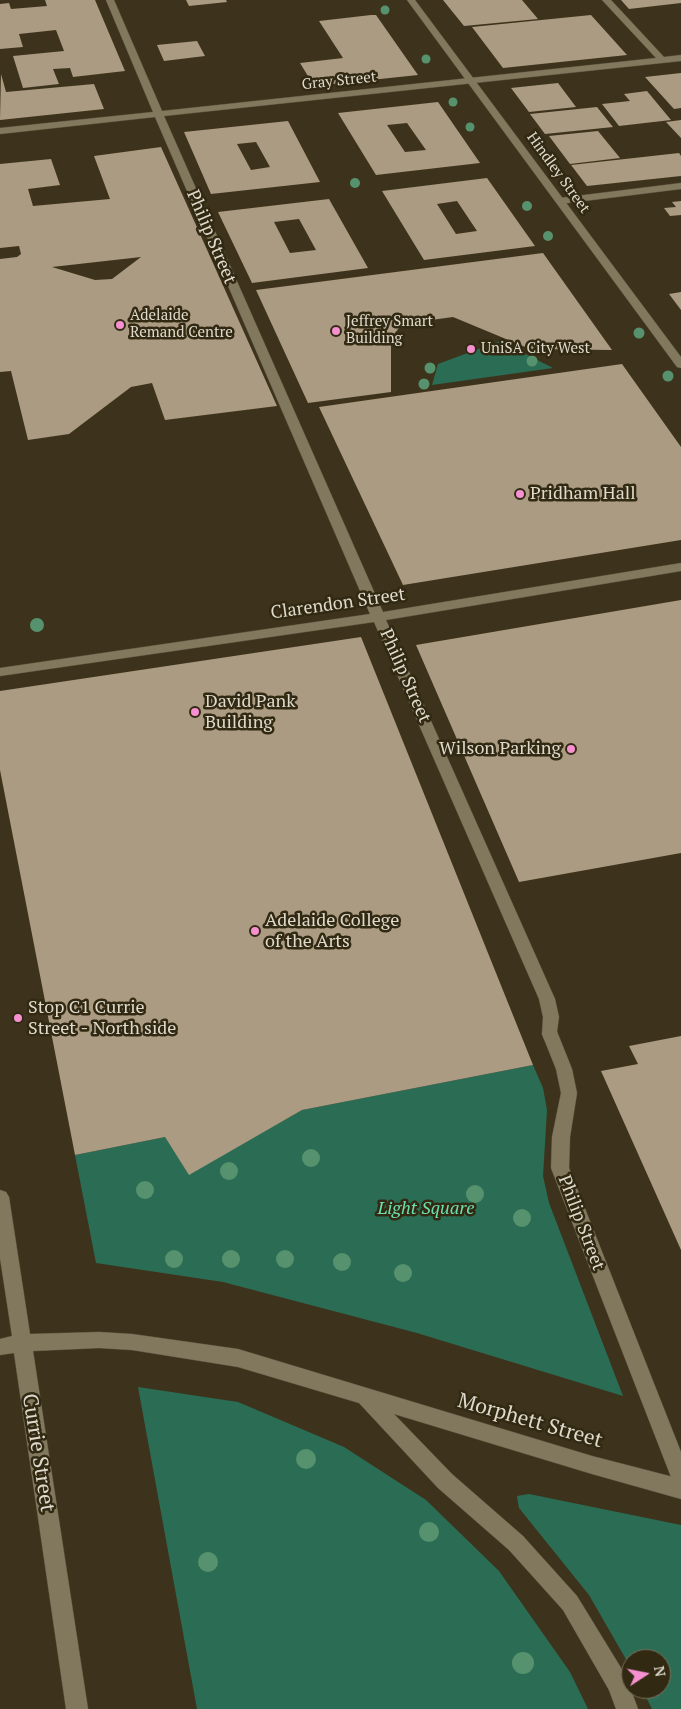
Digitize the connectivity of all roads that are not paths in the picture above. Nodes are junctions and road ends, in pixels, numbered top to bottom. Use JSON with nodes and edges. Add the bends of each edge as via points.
{"nodes":[{"id":1,"x":110,"y":0,"type":"edge"},
{"id":2,"x":411,"y":0,"type":"edge"},
{"id":3,"x":606,"y":0,"type":"edge"},
{"id":4,"x":681,"y":58,"type":"edge"},
{"id":5,"x":662,"y":60,"type":"junction"},
{"id":6,"x":470,"y":81,"type":"junction"},
{"id":7,"x":158,"y":114,"type":"junction"},
{"id":8,"x":0,"y":131,"type":"edge"},
{"id":9,"x":681,"y":186,"type":"edge"},
{"id":10,"x":560,"y":201,"type":"junction"},
{"id":11,"x":681,"y":365,"type":"edge"},
{"id":12,"x":681,"y":567,"type":"edge"},
{"id":13,"x":378,"y":617,"type":"junction"},
{"id":14,"x":0,"y":672,"type":"edge"},
{"id":15,"x":0,"y":1197,"type":"edge"},
{"id":16,"x":21,"y":1343,"type":"junction"},
{"id":17,"x":0,"y":1347,"type":"edge"},
{"id":18,"x":366,"y":1398,"type":"junction"},
{"id":19,"x":681,"y":1477,"type":"edge"},
{"id":20,"x":681,"y":1489,"type":"edge"},
{"id":21,"x":77,"y":1709,"type":"edge"},
{"id":22,"x":627,"y":1709,"type":"edge"}],
"edges":[{"from":1,"to":7,"type":"street","name":"Philip Street"},
{"from":2,"to":6,"type":"street","name":"Hindley Street"},
{"from":3,"to":5,"type":"street"},
{"from":4,"to":5,"type":"street","name":"Gray Street"},
{"from":5,"to":6,"type":"street","name":"Gray Street"},
{"from":6,"to":7,"type":"street","name":"Gray Street"},
{"from":6,"to":10,"type":"street","name":"Hindley Street"},
{"from":7,"to":8,"type":"street","name":"Gray Street"},
{"from":7,"to":13,"type":"street","name":"Philip Street"},
{"from":9,"to":10,"type":"street"},
{"from":10,"to":11,"type":"street","name":"Hindley Street"},
{"from":12,"to":13,"type":"street","name":"Clarendon Street"},
{"from":13,"to":14,"type":"street","name":"Clarendon Street"},
{"from":13,"to":19,"type":"street","name":"Philip Street","via":[[547,999],[550,1034],[564,1069],[569,1093],[561,1137],[560,1168]]},
{"from":15,"to":16,"type":"street","name":"Currie Street"},
{"from":16,"to":17,"type":"street"},
{"from":16,"to":18,"type":"street","via":[[107,1340],[238,1358]]},
{"from":16,"to":21,"type":"street","name":"Currie Street"},
{"from":18,"to":20,"type":"street","name":"Morphett Street"},
{"from":18,"to":22,"type":"street","via":[[445,1481],[516,1542],[570,1603],[618,1684]]}]}
